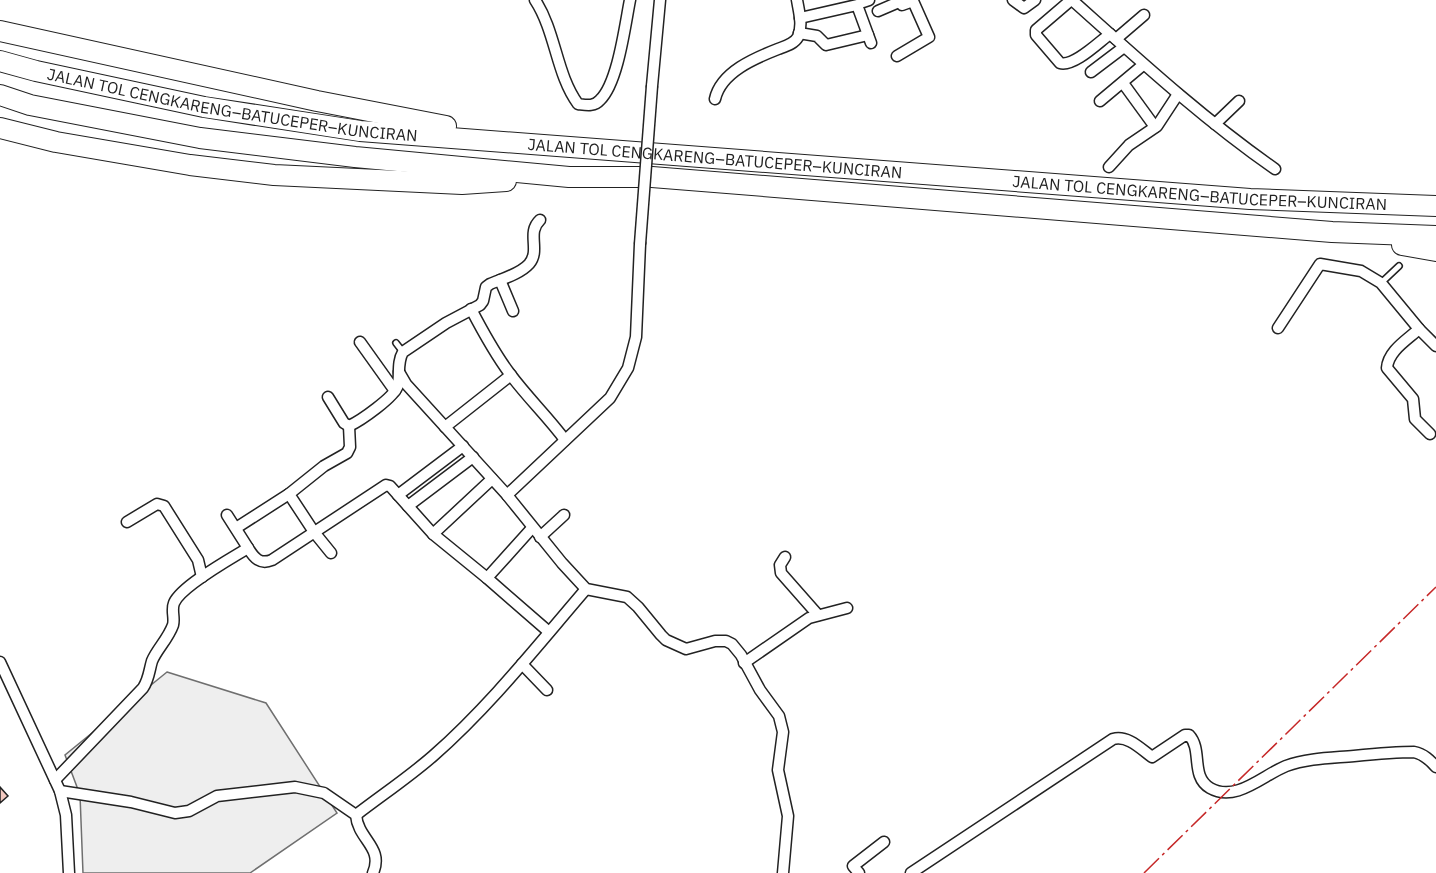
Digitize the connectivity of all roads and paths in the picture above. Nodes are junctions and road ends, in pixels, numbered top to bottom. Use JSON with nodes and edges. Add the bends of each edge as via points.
{"nodes":[{"id":1,"x":630,"y":0,"type":"edge"},
{"id":2,"x":660,"y":0,"type":"edge"},
{"id":3,"x":797,"y":0,"type":"edge"},
{"id":4,"x":862,"y":0,"type":"edge"},
{"id":5,"x":869,"y":0,"type":"edge"},
{"id":6,"x":1013,"y":0,"type":"edge"},
{"id":7,"x":1035,"y":0,"type":"edge"},
{"id":8,"x":1072,"y":0,"type":"edge"},
{"id":9,"x":899,"y":1,"type":"edge"},
{"id":10,"x":539,"y":2,"type":"edge"},
{"id":11,"x":878,"y":12,"type":"dead end"},
{"id":12,"x":1144,"y":15,"type":"dead end"},
{"id":13,"x":801,"y":18,"type":"junction"},
{"id":14,"x":0,"y":31,"type":"edge"},
{"id":15,"x":799,"y":33,"type":"junction"},
{"id":16,"x":1117,"y":40,"type":"junction"},
{"id":17,"x":897,"y":56,"type":"dead end"},
{"id":18,"x":0,"y":61,"type":"edge"},
{"id":19,"x":1143,"y":65,"type":"junction"},
{"id":20,"x":1091,"y":72,"type":"dead end"},
{"id":21,"x":1123,"y":83,"type":"junction"},
{"id":22,"x":1178,"y":94,"type":"junction"},
{"id":23,"x":0,"y":95,"type":"edge"},
{"id":24,"x":715,"y":99,"type":"dead end"},
{"id":25,"x":1100,"y":101,"type":"dead end"},
{"id":26,"x":1239,"y":101,"type":"dead end"},
{"id":27,"x":1215,"y":124,"type":"junction"},
{"id":28,"x":1155,"y":127,"type":"junction"},
{"id":29,"x":0,"y":128,"type":"edge"},
{"id":30,"x":532,"y":143,"type":"junction"},
{"id":31,"x":1109,"y":166,"type":"dead end"},
{"id":32,"x":1275,"y":169,"type":"dead end"},
{"id":33,"x":569,"y":177,"type":"junction"},
{"id":34,"x":1436,"y":206,"type":"edge"},
{"id":35,"x":540,"y":220,"type":"dead end"},
{"id":36,"x":1332,"y":232,"type":"junction"},
{"id":37,"x":1436,"y":236,"type":"edge"},
{"id":38,"x":1436,"y":251,"type":"edge"},
{"id":39,"x":1399,"y":266,"type":"dead end"},
{"id":40,"x":500,"y":280,"type":"junction"},
{"id":41,"x":1381,"y":283,"type":"junction"},
{"id":42,"x":471,"y":309,"type":"junction"},
{"id":43,"x":513,"y":311,"type":"dead end"},
{"id":44,"x":1278,"y":328,"type":"dead end"},
{"id":45,"x":1419,"y":329,"type":"junction"},
{"id":46,"x":360,"y":342,"type":"dead end"},
{"id":47,"x":396,"y":343,"type":"dead end"},
{"id":48,"x":1435,"y":343,"type":"edge"},
{"id":49,"x":403,"y":352,"type":"junction"},
{"id":50,"x":399,"y":372,"type":"junction"},
{"id":51,"x":511,"y":375,"type":"junction"},
{"id":52,"x":395,"y":391,"type":"junction"},
{"id":53,"x":328,"y":397,"type":"dead end"},
{"id":54,"x":349,"y":426,"type":"junction"},
{"id":55,"x":445,"y":427,"type":"junction"},
{"id":56,"x":1430,"y":434,"type":"dead end"},
{"id":57,"x":565,"y":440,"type":"junction"},
{"id":58,"x":463,"y":447,"type":"junction"},
{"id":59,"x":473,"y":457,"type":"junction"},
{"id":60,"x":492,"y":479,"type":"junction"},
{"id":61,"x":289,"y":494,"type":"junction"},
{"id":62,"x":398,"y":495,"type":"junction"},
{"id":63,"x":507,"y":495,"type":"junction"},
{"id":64,"x":408,"y":506,"type":"junction"},
{"id":65,"x":227,"y":515,"type":"dead end"},
{"id":66,"x":564,"y":515,"type":"dead end"},
{"id":67,"x":127,"y":522,"type":"dead end"},
{"id":68,"x":236,"y":528,"type":"junction"},
{"id":69,"x":532,"y":528,"type":"junction"},
{"id":70,"x":314,"y":532,"type":"junction"},
{"id":71,"x":433,"y":534,"type":"junction"},
{"id":72,"x":540,"y":537,"type":"junction"},
{"id":73,"x":248,"y":548,"type":"junction"},
{"id":74,"x":331,"y":553,"type":"dead end"},
{"id":75,"x":785,"y":557,"type":"dead end"},
{"id":76,"x":202,"y":577,"type":"junction"},
{"id":77,"x":487,"y":578,"type":"junction"},
{"id":78,"x":586,"y":589,"type":"junction"},
{"id":79,"x":847,"y":608,"type":"dead end"},
{"id":80,"x":818,"y":615,"type":"junction"},
{"id":81,"x":549,"y":632,"type":"junction"},
{"id":82,"x":0,"y":662,"type":"edge"},
{"id":83,"x":744,"y":663,"type":"junction"},
{"id":84,"x":522,"y":664,"type":"junction"},
{"id":85,"x":547,"y":690,"type":"dead end"},
{"id":86,"x":1434,"y":761,"type":"edge"},
{"id":87,"x":55,"y":780,"type":"junction"},
{"id":88,"x":60,"y":791,"type":"junction"},
{"id":89,"x":356,"y":815,"type":"junction"},
{"id":90,"x":884,"y":842,"type":"dead end"},
{"id":91,"x":69,"y":873,"type":"edge"},
{"id":92,"x":373,"y":873,"type":"edge"},
{"id":93,"x":783,"y":873,"type":"edge"},
{"id":94,"x":859,"y":873,"type":"edge"},
{"id":95,"x":911,"y":873,"type":"edge"}],
"edges":[{"from":1,"to":10,"type":"street","via":[[617,66],[606,92],[590,106],[578,104],[568,91]]},
{"from":2,"to":57,"type":"street","bridge":true,"via":[[636,337],[628,368],[610,398]]},
{"from":3,"to":13,"type":"street"},
{"from":4,"to":5,"type":"street"},
{"from":6,"to":7,"type":"street","via":[[1024,8]]},
{"from":8,"to":16,"type":"street"},
{"from":8,"to":16,"type":"street","via":[[1036,30],[1060,63],[1073,62]]},
{"from":9,"to":11,"type":"street"},
{"from":9,"to":17,"type":"street","via":[[906,5],[913,1],[929,38]]},
{"from":12,"to":16,"type":"street"},
{"from":13,"to":15,"type":"street"},
{"from":13,"to":15,"type":"street","via":[[857,5],[869,39],[826,45],[817,36]]},
{"from":14,"to":30,"type":"highway","via":[[317,101]]},
{"from":15,"to":24,"type":"street","via":[[792,43],[731,74]]},
{"from":16,"to":19,"type":"street"},
{"from":16,"to":20,"type":"street"},
{"from":18,"to":30,"type":"highway","name":"JALAN TOL CENGKARENG–BATUCEPER–KUNCIRAN","via":[[204,107],[360,131]]},
{"from":19,"to":21,"type":"street"},
{"from":19,"to":22,"type":"street"},
{"from":21,"to":25,"type":"street"},
{"from":21,"to":28,"type":"street"},
{"from":22,"to":27,"type":"street"},
{"from":22,"to":28,"type":"street"},
{"from":23,"to":33,"type":"highway","name":"JALAN TOL CENGKARENG–BATUCEPER–KUNCIRAN","via":[[30,105],[200,138]]},
{"from":26,"to":27,"type":"street"},
{"from":27,"to":32,"type":"street"},
{"from":28,"to":31,"type":"street","via":[[1129,145]]},
{"from":29,"to":33,"type":"highway","via":[[56,142],[190,165],[274,175],[462,184]]},
{"from":30,"to":34,"type":"highway","name":"JALAN TOL CENGKARENG–BATUCEPER–KUNCIRAN","via":[[1250,199]]},
{"from":33,"to":36,"type":"highway","name":"JALAN TOL CENGKARENG–BATUCEPER–KUNCIRAN","via":[[652,177]]},
{"from":35,"to":40,"type":"street","via":[[533,230],[533,258],[527,266]]},
{"from":36,"to":37,"type":"highway","name":"JALAN TOL CENGKARENG–BATUCEPER–KUNCIRAN"},
{"from":36,"to":38,"type":"highway"},
{"from":39,"to":41,"type":"lane"},
{"from":40,"to":42,"type":"street","via":[[486,287],[483,301]]},
{"from":40,"to":43,"type":"street"},
{"from":41,"to":44,"type":"street","via":[[1360,271],[1320,264]]},
{"from":41,"to":45,"type":"street"},
{"from":42,"to":49,"type":"street"},
{"from":42,"to":51,"type":"street"},
{"from":45,"to":48,"type":"street"},
{"from":45,"to":56,"type":"street","via":[[1393,353],[1387,368],[1413,399],[1415,419]]},
{"from":46,"to":52,"type":"street"},
{"from":47,"to":49,"type":"lane"},
{"from":49,"to":50,"type":"street"},
{"from":50,"to":52,"type":"street"},
{"from":50,"to":55,"type":"street"},
{"from":51,"to":55,"type":"street"},
{"from":51,"to":57,"type":"street"},
{"from":52,"to":54,"type":"street"},
{"from":53,"to":54,"type":"street"},
{"from":54,"to":61,"type":"street","via":[[347,453]]},
{"from":55,"to":58,"type":"street"},
{"from":57,"to":63,"type":"street"},
{"from":58,"to":59,"type":"street"},
{"from":58,"to":62,"type":"street"},
{"from":59,"to":60,"type":"street"},
{"from":59,"to":64,"type":"street"},
{"from":60,"to":63,"type":"street"},
{"from":60,"to":71,"type":"street"},
{"from":61,"to":68,"type":"street"},
{"from":61,"to":70,"type":"street"},
{"from":62,"to":64,"type":"street"},
{"from":62,"to":70,"type":"street","via":[[386,485]]},
{"from":63,"to":69,"type":"street"},
{"from":64,"to":71,"type":"street"},
{"from":65,"to":68,"type":"street"},
{"from":66,"to":72,"type":"street"},
{"from":67,"to":76,"type":"street","via":[[157,504],[165,506],[198,560]]},
{"from":68,"to":73,"type":"street"},
{"from":69,"to":72,"type":"street"},
{"from":69,"to":77,"type":"street"},
{"from":70,"to":73,"type":"street","via":[[266,562],[255,559]]},
{"from":70,"to":74,"type":"street"},
{"from":71,"to":77,"type":"street"},
{"from":72,"to":78,"type":"street"},
{"from":73,"to":76,"type":"street"},
{"from":75,"to":80,"type":"street","via":[[781,573]]},
{"from":76,"to":87,"type":"street","via":[[174,603],[172,628],[152,661],[143,688]]},
{"from":77,"to":81,"type":"street"},
{"from":78,"to":81,"type":"street"},
{"from":78,"to":83,"type":"street","via":[[627,597],[661,635],[677,646],[686,649],[726,641],[736,648]]},
{"from":79,"to":80,"type":"street"},
{"from":80,"to":83,"type":"street"},
{"from":81,"to":84,"type":"street"},
{"from":82,"to":87,"type":"street"},
{"from":83,"to":93,"type":"street","via":[[783,725],[778,770],[788,816]]},
{"from":84,"to":85,"type":"street"},
{"from":84,"to":89,"type":"street","via":[[432,757]]},
{"from":86,"to":95,"type":"street","via":[[1414,752],[1308,760],[1245,788],[1224,792],[1202,781],[1197,768],[1197,747],[1188,735],[1152,757],[1120,738]]},
{"from":87,"to":88,"type":"street"},
{"from":88,"to":89,"type":"street","via":[[175,813],[189,811],[217,796],[295,787],[324,793]]},
{"from":88,"to":91,"type":"street","via":[[66,815]]},
{"from":89,"to":92,"type":"street","via":[[358,827],[377,857]]},
{"from":90,"to":94,"type":"street","via":[[853,866]]}]}
